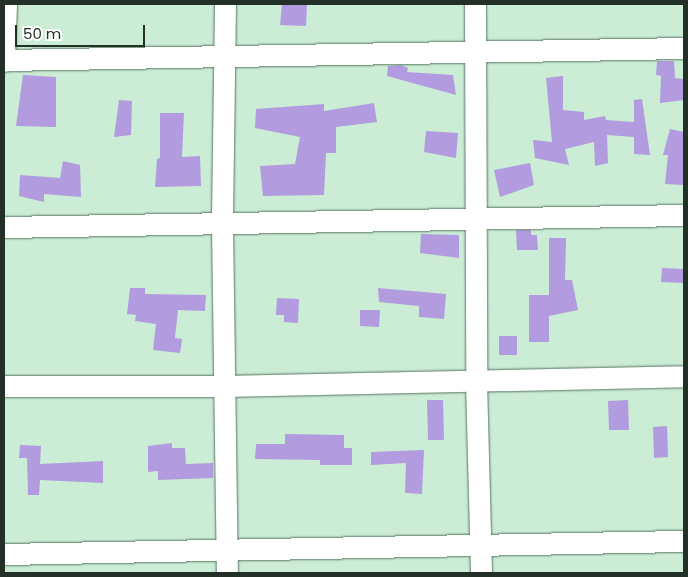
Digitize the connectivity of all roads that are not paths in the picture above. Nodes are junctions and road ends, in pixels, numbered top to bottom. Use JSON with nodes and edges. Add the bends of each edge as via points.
{"nodes":[{"id":1,"x":6,"y":4,"type":"edge"},
{"id":2,"x":226,"y":4,"type":"edge"},
{"id":3,"x":475,"y":4,"type":"edge"},
{"id":4,"x":684,"y":48,"type":"edge"},
{"id":5,"x":476,"y":52,"type":"junction"},
{"id":6,"x":224,"y":56,"type":"junction"},
{"id":7,"x":4,"y":60,"type":"edge"},
{"id":8,"x":684,"y":215,"type":"edge"},
{"id":9,"x":475,"y":220,"type":"junction"},
{"id":10,"x":222,"y":224,"type":"junction"},
{"id":11,"x":4,"y":227,"type":"edge"},
{"id":12,"x":684,"y":376,"type":"edge"},
{"id":13,"x":476,"y":381,"type":"junction"},
{"id":14,"x":4,"y":386,"type":"edge"},
{"id":15,"x":223,"y":386,"type":"junction"},
{"id":16,"x":684,"y":541,"type":"edge"},
{"id":17,"x":481,"y":545,"type":"junction"},
{"id":18,"x":227,"y":548,"type":"junction"},
{"id":19,"x":4,"y":554,"type":"edge"},
{"id":20,"x":228,"y":573,"type":"edge"},
{"id":21,"x":481,"y":573,"type":"edge"}],
"edges":[{"from":1,"to":7,"type":"street"},
{"from":2,"to":6,"type":"street"},
{"from":3,"to":5,"type":"street"},
{"from":4,"to":5,"type":"street"},
{"from":5,"to":6,"type":"street"},
{"from":5,"to":9,"type":"street"},
{"from":6,"to":7,"type":"street"},
{"from":6,"to":10,"type":"street"},
{"from":8,"to":9,"type":"street"},
{"from":9,"to":10,"type":"street"},
{"from":9,"to":13,"type":"street"},
{"from":10,"to":11,"type":"street"},
{"from":10,"to":15,"type":"street"},
{"from":12,"to":13,"type":"street"},
{"from":13,"to":15,"type":"street"},
{"from":13,"to":17,"type":"street"},
{"from":14,"to":15,"type":"street"},
{"from":15,"to":18,"type":"street"},
{"from":16,"to":17,"type":"street"},
{"from":17,"to":18,"type":"street"},
{"from":17,"to":21,"type":"street"},
{"from":18,"to":19,"type":"street"},
{"from":18,"to":20,"type":"street"}]}
